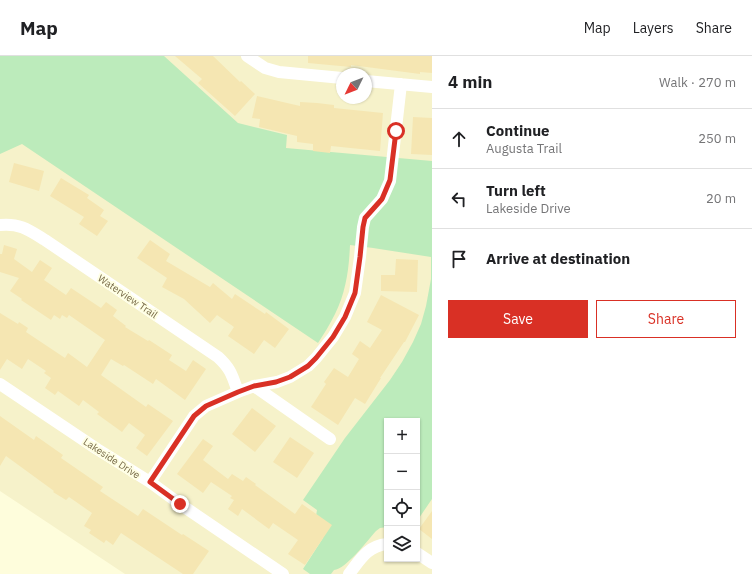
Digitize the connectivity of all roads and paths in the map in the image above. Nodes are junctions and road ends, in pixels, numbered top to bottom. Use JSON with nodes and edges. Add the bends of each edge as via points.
{"nodes":[{"id":1,"x":247,"y":56,"type":"edge"},
{"id":2,"x":336,"y":77,"type":"edge"},
{"id":3,"x":372,"y":82,"type":"edge"},
{"id":4,"x":400,"y":84,"type":"junction"},
{"id":5,"x":432,"y":87,"type":"edge"},
{"id":6,"x":0,"y":225,"type":"edge"},
{"id":7,"x":0,"y":384,"type":"edge"},
{"id":8,"x":254,"y":386,"type":"junction"},
{"id":9,"x":238,"y":392,"type":"junction"},
{"id":10,"x":330,"y":439,"type":"dead end"},
{"id":11,"x":150,"y":482,"type":"junction"},
{"id":12,"x":384,"y":544,"type":"edge"},
{"id":13,"x":420,"y":555,"type":"edge"},
{"id":14,"x":432,"y":562,"type":"edge"},
{"id":15,"x":283,"y":574,"type":"edge"},
{"id":16,"x":350,"y":574,"type":"edge"}],
"edges":[{"from":1,"to":2,"type":"street","via":[[265,68],[279,72]]},
{"from":3,"to":4,"type":"street"},
{"from":4,"to":5,"type":"street"},
{"from":4,"to":8,"type":"street","via":[[390,180],[382,199],[365,218],[355,293],[345,317],[333,337],[308,366],[290,377]]},
{"from":6,"to":9,"type":"street","name":"Waterview Trail","via":[[10,224],[27,229],[218,357],[231,371]]},
{"from":7,"to":11,"type":"street","name":"Lakeside Drive"},
{"from":8,"to":9,"type":"street"},
{"from":8,"to":10,"type":"street"},
{"from":9,"to":11,"type":"street","via":[[206,406],[194,416]]},
{"from":11,"to":15,"type":"street","name":"Lakeside Drive"},
{"from":12,"to":16,"type":"street","via":[[372,548]]},
{"from":13,"to":14,"type":"street"}]}
